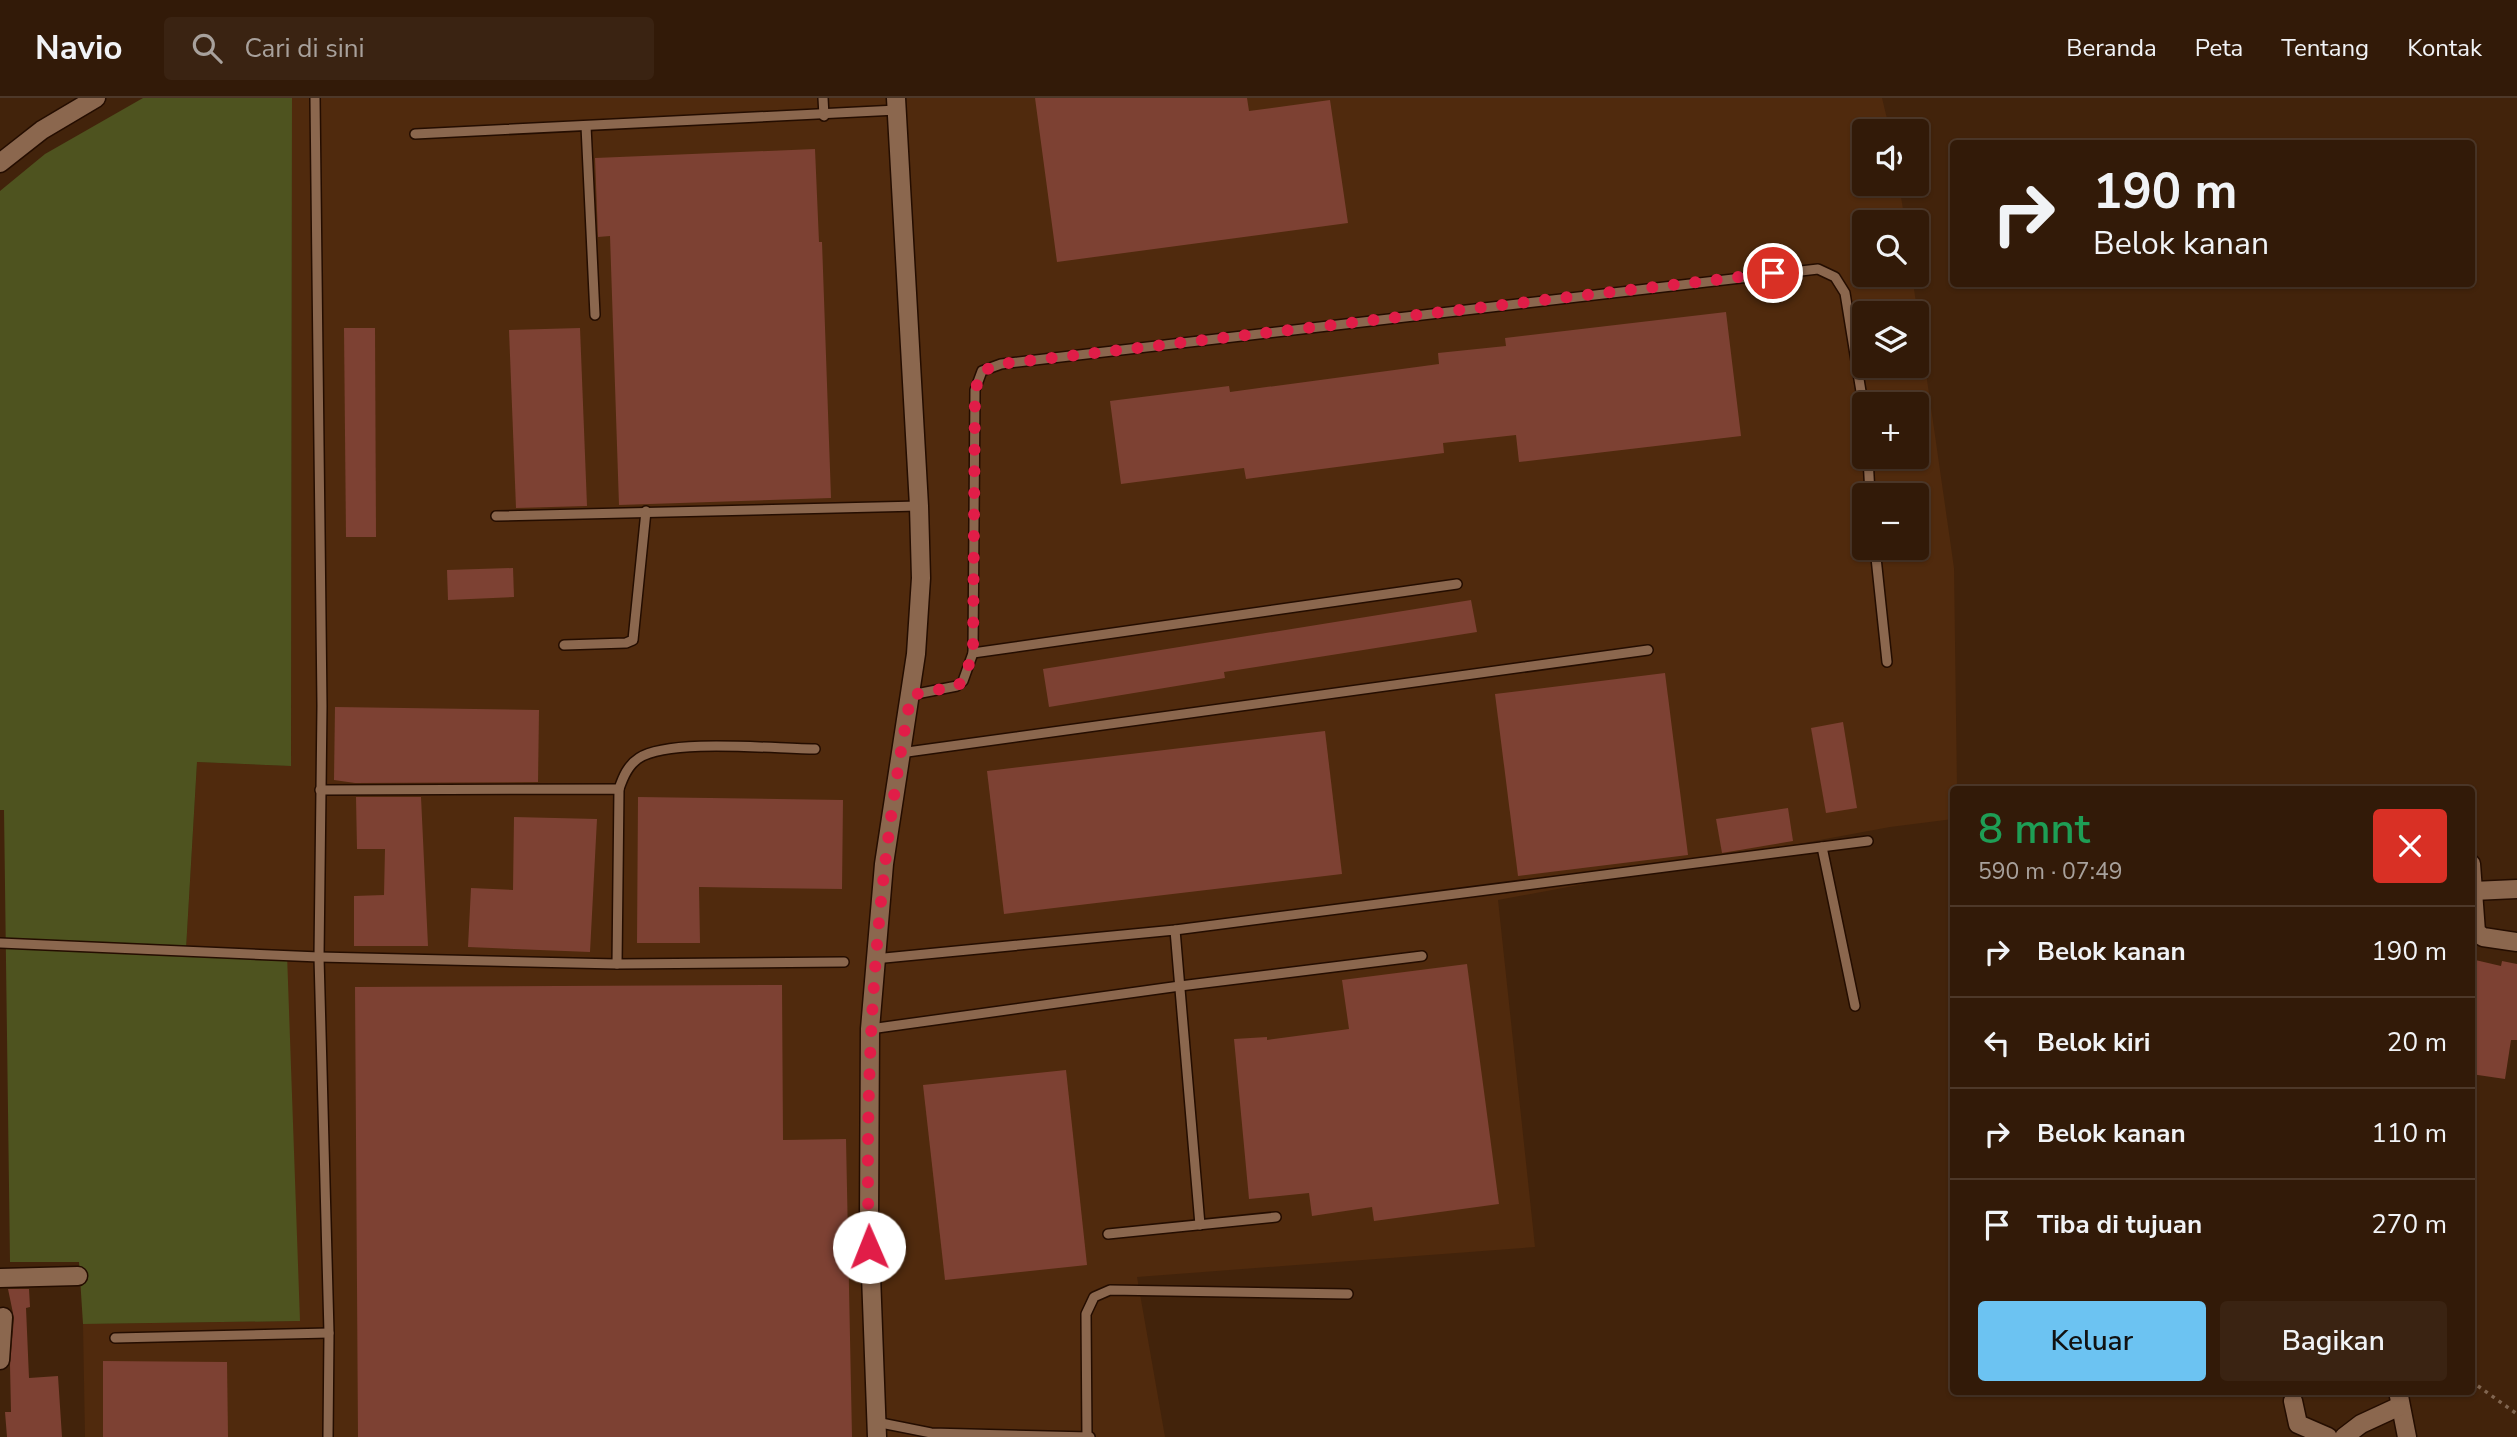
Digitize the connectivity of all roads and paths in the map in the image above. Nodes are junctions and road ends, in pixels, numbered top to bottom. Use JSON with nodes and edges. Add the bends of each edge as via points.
{"nodes":[{"id":1,"x":96,"y":98,"type":"edge"},
{"id":2,"x":315,"y":98,"type":"edge"},
{"id":3,"x":823,"y":98,"type":"edge"},
{"id":4,"x":897,"y":104,"type":"edge"},
{"id":5,"x":824,"y":116,"type":"junction"},
{"id":6,"x":586,"y":126,"type":"junction"},
{"id":7,"x":415,"y":134,"type":"dead end"},
{"id":8,"x":0,"y":163,"type":"edge"},
{"id":9,"x":595,"y":315,"type":"dead end"},
{"id":10,"x":1861,"y":392,"type":"edge"},
{"id":11,"x":919,"y":506,"type":"junction"},
{"id":12,"x":646,"y":511,"type":"junction"},
{"id":13,"x":496,"y":516,"type":"dead end"},
{"id":14,"x":1876,"y":560,"type":"edge"},
{"id":15,"x":1457,"y":584,"type":"dead end"},
{"id":16,"x":564,"y":645,"type":"dead end"},
{"id":17,"x":1648,"y":650,"type":"dead end"},
{"id":18,"x":973,"y":653,"type":"junction"},
{"id":19,"x":1887,"y":663,"type":"dead end"},
{"id":20,"x":911,"y":695,"type":"junction"},
{"id":21,"x":816,"y":749,"type":"dead end"},
{"id":22,"x":900,"y":753,"type":"junction"},
{"id":23,"x":619,"y":789,"type":"junction"},
{"id":24,"x":320,"y":790,"type":"junction"},
{"id":25,"x":1868,"y":841,"type":"dead end"},
{"id":26,"x":1822,"y":847,"type":"junction"},
{"id":27,"x":2517,"y":889,"type":"edge"},
{"id":28,"x":2475,"y":898,"type":"edge"},
{"id":29,"x":2475,"y":923,"type":"edge"},
{"id":30,"x":1175,"y":930,"type":"junction"},
{"id":31,"x":2517,"y":942,"type":"edge"},
{"id":32,"x":0,"y":943,"type":"edge"},
{"id":33,"x":1422,"y":956,"type":"dead end"},
{"id":34,"x":319,"y":957,"type":"junction"},
{"id":35,"x":874,"y":959,"type":"junction"},
{"id":36,"x":844,"y":962,"type":"dead end"},
{"id":37,"x":617,"y":964,"type":"junction"},
{"id":38,"x":1180,"y":986,"type":"junction"},
{"id":39,"x":1855,"y":1006,"type":"dead end"},
{"id":40,"x":870,"y":1029,"type":"junction"},
{"id":41,"x":1276,"y":1217,"type":"dead end"},
{"id":42,"x":1200,"y":1224,"type":"junction"},
{"id":43,"x":1108,"y":1234,"type":"dead end"},
{"id":44,"x":78,"y":1276,"type":"dead end"},
{"id":45,"x":0,"y":1278,"type":"edge"},
{"id":46,"x":1348,"y":1294,"type":"dead end"},
{"id":47,"x":3,"y":1317,"type":"dead end"},
{"id":48,"x":328,"y":1333,"type":"junction"},
{"id":49,"x":115,"y":1338,"type":"dead end"},
{"id":50,"x":0,"y":1360,"type":"edge"},
{"id":51,"x":2475,"y":1384,"type":"edge"},
{"id":52,"x":2399,"y":1399,"type":"edge"},
{"id":53,"x":2293,"y":1401,"type":"dead end"},
{"id":54,"x":2517,"y":1414,"type":"edge"},
{"id":55,"x":876,"y":1429,"type":"edge"},
{"id":56,"x":931,"y":1435,"type":"edge"},
{"id":57,"x":328,"y":1437,"type":"edge"},
{"id":58,"x":1087,"y":1437,"type":"edge"},
{"id":59,"x":1093,"y":1437,"type":"edge"},
{"id":60,"x":2328,"y":1437,"type":"edge"},
{"id":61,"x":2344,"y":1437,"type":"edge"},
{"id":62,"x":2407,"y":1437,"type":"edge"}],
"edges":[{"from":1,"to":8,"type":"street"},
{"from":2,"to":24,"type":"lane"},
{"from":3,"to":5,"type":"lane"},
{"from":4,"to":5,"type":"lane"},
{"from":4,"to":11,"type":"street"},
{"from":5,"to":6,"type":"lane"},
{"from":6,"to":7,"type":"lane"},
{"from":6,"to":9,"type":"lane"},
{"from":10,"to":18,"type":"lane","via":[[1845,293],[1835,277],[1818,269],[1001,364],[982,371],[975,390]]},
{"from":11,"to":12,"type":"lane"},
{"from":11,"to":20,"type":"street","via":[[920,578]]},
{"from":12,"to":13,"type":"lane"},
{"from":12,"to":16,"type":"lane","via":[[633,640]]},
{"from":14,"to":19,"type":"lane"},
{"from":15,"to":18,"type":"lane"},
{"from":17,"to":22,"type":"lane"},
{"from":18,"to":20,"type":"lane","via":[[957,686]]},
{"from":20,"to":22,"type":"street"},
{"from":21,"to":23,"type":"lane","via":[[673,747],[637,759]]},
{"from":22,"to":35,"type":"street"},
{"from":23,"to":24,"type":"lane"},
{"from":23,"to":37,"type":"lane"},
{"from":24,"to":34,"type":"lane"},
{"from":25,"to":26,"type":"lane"},
{"from":26,"to":30,"type":"lane"},
{"from":26,"to":39,"type":"lane"},
{"from":27,"to":28,"type":"street"},
{"from":29,"to":31,"type":"street","via":[[2480,935]]},
{"from":30,"to":35,"type":"lane"},
{"from":30,"to":38,"type":"lane"},
{"from":32,"to":34,"type":"lane"},
{"from":33,"to":38,"type":"lane"},
{"from":34,"to":37,"type":"lane"},
{"from":34,"to":48,"type":"lane"},
{"from":35,"to":40,"type":"street"},
{"from":36,"to":37,"type":"lane"},
{"from":38,"to":40,"type":"lane"},
{"from":38,"to":42,"type":"lane"},
{"from":40,"to":55,"type":"street","via":[[869,1221]]},
{"from":41,"to":42,"type":"lane"},
{"from":42,"to":43,"type":"lane"},
{"from":44,"to":45,"type":"street"},
{"from":46,"to":58,"type":"lane","via":[[1110,1290],[1094,1297],[1086,1314]]},
{"from":47,"to":50,"type":"street"},
{"from":48,"to":49,"type":"lane"},
{"from":48,"to":57,"type":"lane"},
{"from":51,"to":54,"type":"path"},
{"from":52,"to":61,"type":"street"},
{"from":52,"to":62,"type":"street"},
{"from":53,"to":60,"type":"street","via":[[2298,1424]]},
{"from":55,"to":56,"type":"lane"},
{"from":56,"to":58,"type":"lane"},
{"from":58,"to":59,"type":"lane"}]}
